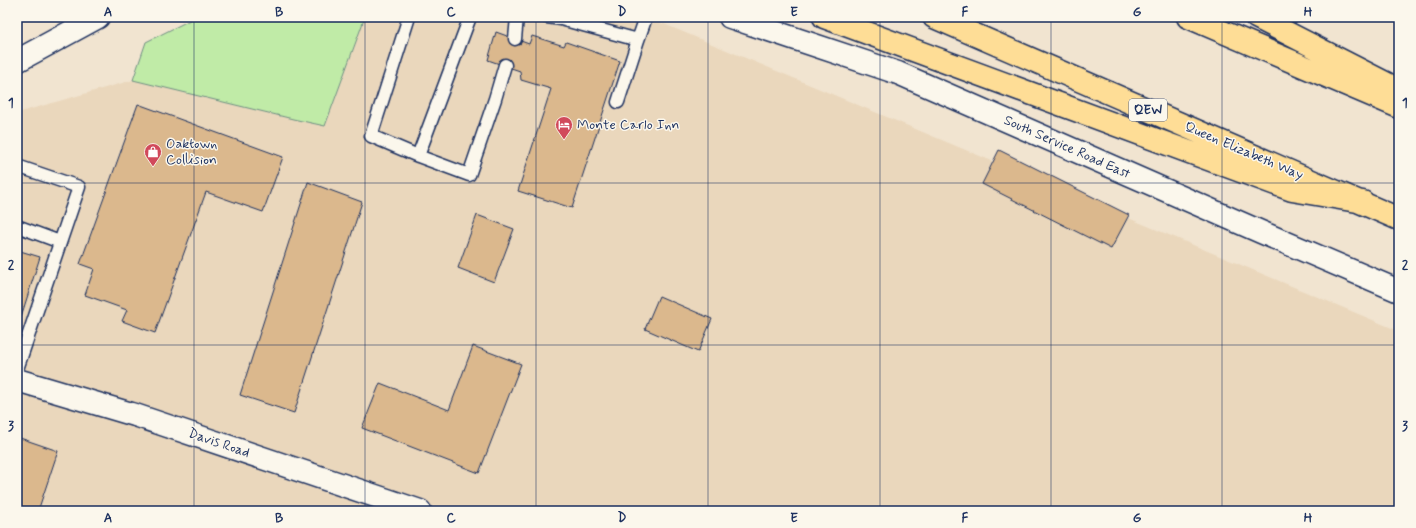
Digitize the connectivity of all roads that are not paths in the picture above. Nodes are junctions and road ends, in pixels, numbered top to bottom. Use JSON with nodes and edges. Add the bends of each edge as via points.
{"nodes":[{"id":1,"x":98,"y":17,"type":"edge"},
{"id":2,"x":409,"y":17,"type":"edge"},
{"id":3,"x":470,"y":17,"type":"edge"},
{"id":4,"x":518,"y":17,"type":"edge"},
{"id":5,"x":547,"y":17,"type":"edge"},
{"id":6,"x":646,"y":17,"type":"edge"},
{"id":7,"x":730,"y":17,"type":"edge"},
{"id":8,"x":824,"y":17,"type":"edge"},
{"id":9,"x":934,"y":17,"type":"edge"},
{"id":10,"x":1188,"y":17,"type":"edge"},
{"id":11,"x":1256,"y":17,"type":"edge"},
{"id":12,"x":515,"y":38,"type":"dead end"},
{"id":13,"x":638,"y":40,"type":"junction"},
{"id":14,"x":17,"y":61,"type":"edge"},
{"id":15,"x":505,"y":65,"type":"dead end"},
{"id":16,"x":1399,"y":90,"type":"edge"},
{"id":17,"x":618,"y":102,"type":"dead end"},
{"id":18,"x":1399,"y":107,"type":"edge"},
{"id":19,"x":418,"y":156,"type":"junction"},
{"id":20,"x":17,"y":166,"type":"edge"},
{"id":21,"x":1363,"y":202,"type":"junction"},
{"id":22,"x":1399,"y":218,"type":"edge"},
{"id":23,"x":17,"y":226,"type":"edge"},
{"id":24,"x":60,"y":242,"type":"junction"},
{"id":25,"x":1399,"y":291,"type":"edge"},
{"id":26,"x":17,"y":369,"type":"edge"},
{"id":27,"x":17,"y":380,"type":"edge"},
{"id":28,"x":420,"y":511,"type":"edge"}],
"edges":[{"from":1,"to":14,"type":"street"},
{"from":2,"to":19,"type":"lane","via":[[371,136]]},
{"from":3,"to":19,"type":"lane"},
{"from":4,"to":12,"type":"lane"},
{"from":5,"to":13,"type":"lane"},
{"from":6,"to":13,"type":"lane"},
{"from":7,"to":25,"type":"street","name":"South Service Road East","via":[[898,73]]},
{"from":8,"to":21,"type":"highway","via":[[1292,190]]},
{"from":9,"to":21,"type":"highway","name":"Queen Elizabeth Way","number":"QEW"},
{"from":10,"to":18,"type":"highway"},
{"from":11,"to":16,"type":"highway"},
{"from":13,"to":17,"type":"lane"},
{"from":15,"to":19,"type":"lane","via":[[469,174]]},
{"from":20,"to":24,"type":"lane","via":[[79,187]]},
{"from":21,"to":22,"type":"highway","name":"Queen Elizabeth Way","number":"QEW"},
{"from":23,"to":24,"type":"lane"},
{"from":24,"to":26,"type":"lane"},
{"from":27,"to":28,"type":"street","name":"Davis Road","via":[[135,415]]}]}
